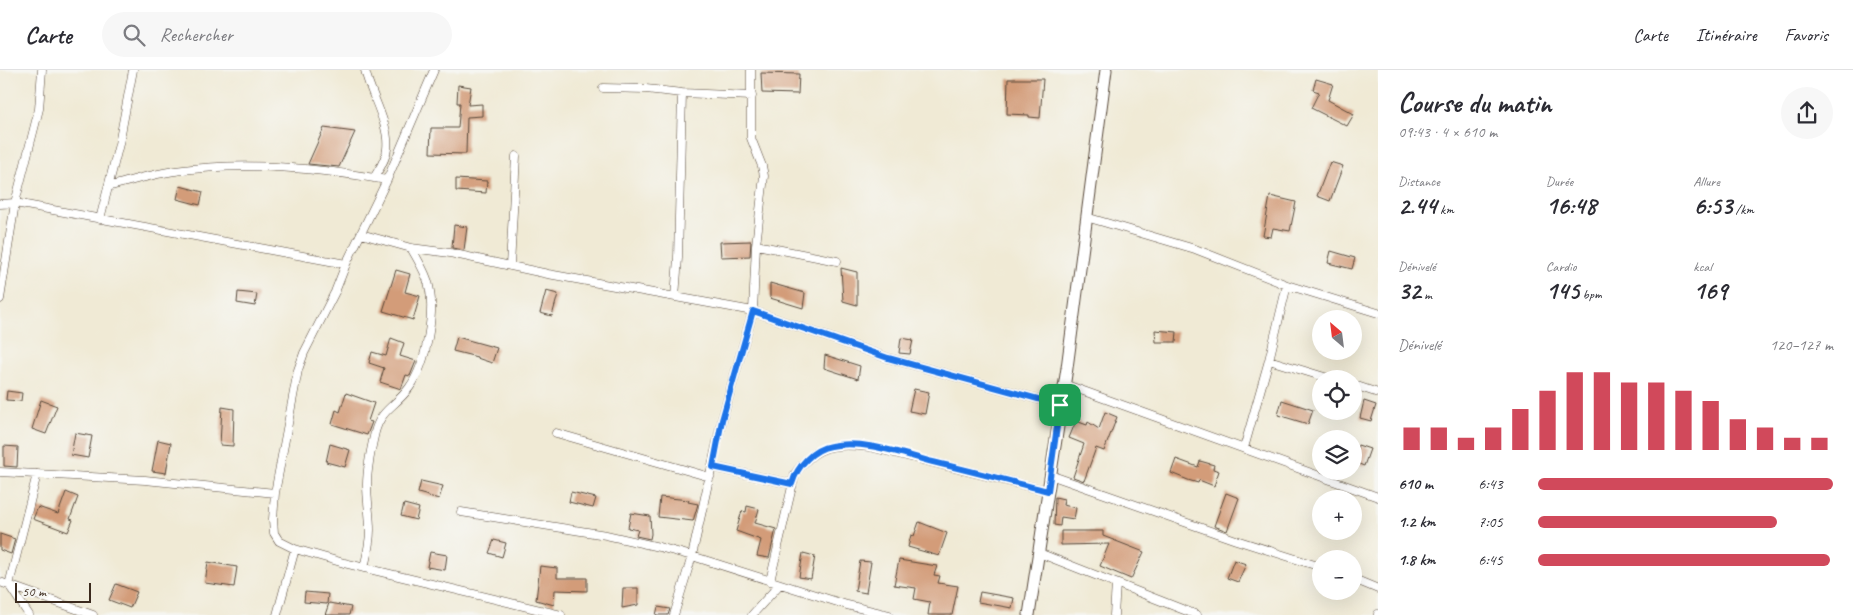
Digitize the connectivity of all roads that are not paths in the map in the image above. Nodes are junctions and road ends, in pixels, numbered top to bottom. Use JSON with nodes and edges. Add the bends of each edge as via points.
{"nodes":[{"id":1,"x":42,"y":70,"type":"edge"},
{"id":2,"x":133,"y":70,"type":"edge"},
{"id":3,"x":365,"y":70,"type":"edge"},
{"id":4,"x":434,"y":70,"type":"edge"},
{"id":5,"x":751,"y":70,"type":"edge"},
{"id":6,"x":1106,"y":70,"type":"edge"},
{"id":7,"x":603,"y":88,"type":"dead end"},
{"id":8,"x":682,"y":93,"type":"junction"},
{"id":9,"x":752,"y":96,"type":"junction"},
{"id":10,"x":516,"y":156,"type":"dead end"},
{"id":11,"x":374,"y":178,"type":"junction"},
{"id":12,"x":387,"y":180,"type":"junction"},
{"id":13,"x":108,"y":187,"type":"junction"},
{"id":14,"x":15,"y":203,"type":"junction"},
{"id":15,"x":0,"y":204,"type":"edge"},
{"id":16,"x":1086,"y":217,"type":"junction"},
{"id":17,"x":100,"y":219,"type":"junction"},
{"id":18,"x":361,"y":234,"type":"junction"},
{"id":19,"x":756,"y":245,"type":"junction"},
{"id":20,"x":411,"y":248,"type":"junction"},
{"id":21,"x":837,"y":261,"type":"dead end"},
{"id":22,"x":346,"y":264,"type":"junction"},
{"id":23,"x":510,"y":266,"type":"junction"},
{"id":24,"x":1287,"y":284,"type":"junction"},
{"id":25,"x":675,"y":297,"type":"junction"},
{"id":26,"x":0,"y":299,"type":"edge"},
{"id":27,"x":753,"y":311,"type":"junction"},
{"id":28,"x":1378,"y":313,"type":"edge"},
{"id":29,"x":1269,"y":360,"type":"junction"},
{"id":30,"x":1312,"y":373,"type":"edge"},
{"id":31,"x":1064,"y":384,"type":"junction"},
{"id":32,"x":1362,"y":388,"type":"edge"},
{"id":33,"x":1378,"y":393,"type":"edge"},
{"id":34,"x":1060,"y":405,"type":"junction"},
{"id":35,"x":556,"y":433,"type":"dead end"},
{"id":36,"x":1244,"y":448,"type":"junction"},
{"id":37,"x":713,"y":467,"type":"junction"},
{"id":38,"x":0,"y":472,"type":"edge"},
{"id":39,"x":37,"y":474,"type":"junction"},
{"id":40,"x":1050,"y":475,"type":"junction"},
{"id":41,"x":710,"y":477,"type":"junction"},
{"id":42,"x":792,"y":484,"type":"junction"},
{"id":43,"x":1048,"y":491,"type":"junction"},
{"id":44,"x":276,"y":493,"type":"junction"},
{"id":45,"x":1378,"y":497,"type":"edge"},
{"id":46,"x":461,"y":512,"type":"dead end"},
{"id":47,"x":295,"y":549,"type":"junction"},
{"id":48,"x":1038,"y":553,"type":"junction"},
{"id":49,"x":692,"y":556,"type":"junction"},
{"id":50,"x":1312,"y":564,"type":"edge"},
{"id":51,"x":364,"y":568,"type":"junction"},
{"id":52,"x":770,"y":580,"type":"junction"},
{"id":53,"x":0,"y":582,"type":"edge"},
{"id":54,"x":1362,"y":582,"type":"edge"},
{"id":55,"x":780,"y":584,"type":"junction"},
{"id":56,"x":1116,"y":584,"type":"junction"},
{"id":57,"x":9,"y":585,"type":"junction"},
{"id":58,"x":1378,"y":589,"type":"edge"},
{"id":59,"x":556,"y":614,"type":"edge"},
{"id":60,"x":29,"y":615,"type":"edge"},
{"id":61,"x":93,"y":615,"type":"edge"},
{"id":62,"x":277,"y":615,"type":"edge"},
{"id":63,"x":674,"y":615,"type":"edge"},
{"id":64,"x":752,"y":615,"type":"edge"},
{"id":65,"x":889,"y":615,"type":"edge"},
{"id":66,"x":1029,"y":615,"type":"edge"},
{"id":67,"x":1114,"y":615,"type":"edge"},
{"id":68,"x":1197,"y":615,"type":"edge"}],
"edges":[{"from":1,"to":14,"type":"street","via":[[39,109]]},
{"from":2,"to":13,"type":"street"},
{"from":3,"to":11,"type":"street","via":[[386,134],[384,162]]},
{"from":4,"to":12,"type":"street"},
{"from":5,"to":9,"type":"street"},
{"from":6,"to":16,"type":"main road"},
{"from":7,"to":8,"type":"street"},
{"from":8,"to":9,"type":"street"},
{"from":8,"to":25,"type":"street"},
{"from":9,"to":19,"type":"street","via":[[751,138],[764,176]]},
{"from":10,"to":23,"type":"street"},
{"from":11,"to":12,"type":"street"},
{"from":11,"to":13,"type":"street","via":[[284,167],[202,168],[173,171]]},
{"from":12,"to":18,"type":"street"},
{"from":13,"to":17,"type":"street"},
{"from":14,"to":15,"type":"street"},
{"from":14,"to":17,"type":"street"},
{"from":14,"to":26,"type":"street"},
{"from":16,"to":24,"type":"street","via":[[1195,249]]},
{"from":16,"to":31,"type":"main road"},
{"from":17,"to":22,"type":"street"},
{"from":18,"to":20,"type":"street"},
{"from":18,"to":22,"type":"street"},
{"from":19,"to":21,"type":"street"},
{"from":19,"to":27,"type":"street"},
{"from":20,"to":23,"type":"street"},
{"from":20,"to":51,"type":"street","via":[[427,279],[430,320],[425,351],[414,382],[378,422],[367,483],[370,530]]},
{"from":22,"to":44,"type":"street","via":[[298,370]]},
{"from":23,"to":25,"type":"street"},
{"from":24,"to":28,"type":"street"},
{"from":24,"to":29,"type":"street"},
{"from":25,"to":27,"type":"street"},
{"from":27,"to":34,"type":"street","via":[[888,358]]},
{"from":27,"to":37,"type":"street","via":[[722,420]]},
{"from":29,"to":30,"type":"street"},
{"from":29,"to":36,"type":"street"},
{"from":31,"to":34,"type":"main road"},
{"from":31,"to":36,"type":"street"},
{"from":32,"to":33,"type":"street"},
{"from":34,"to":40,"type":"main road"},
{"from":35,"to":41,"type":"street"},
{"from":36,"to":45,"type":"street"},
{"from":37,"to":41,"type":"street"},
{"from":37,"to":42,"type":"street"},
{"from":38,"to":39,"type":"street"},
{"from":39,"to":44,"type":"street"},
{"from":39,"to":57,"type":"street"},
{"from":40,"to":43,"type":"main road"},
{"from":40,"to":50,"type":"street"},
{"from":41,"to":49,"type":"street"},
{"from":42,"to":43,"type":"street","via":[[801,466],[818,450],[847,445],[906,455]]},
{"from":42,"to":52,"type":"street"},
{"from":43,"to":48,"type":"main road"},
{"from":44,"to":47,"type":"street","via":[[274,533],[279,541]]},
{"from":46,"to":49,"type":"street","via":[[624,538]]},
{"from":47,"to":51,"type":"street"},
{"from":47,"to":62,"type":"street"},
{"from":48,"to":56,"type":"street"},
{"from":48,"to":66,"type":"main road"},
{"from":49,"to":52,"type":"street"},
{"from":49,"to":63,"type":"street"},
{"from":51,"to":59,"type":"street"},
{"from":52,"to":55,"type":"street"},
{"from":53,"to":57,"type":"street"},
{"from":54,"to":58,"type":"street"},
{"from":55,"to":64,"type":"street"},
{"from":55,"to":65,"type":"street"},
{"from":56,"to":67,"type":"street"},
{"from":56,"to":68,"type":"street"},
{"from":57,"to":60,"type":"street"},
{"from":57,"to":61,"type":"street"}]}
